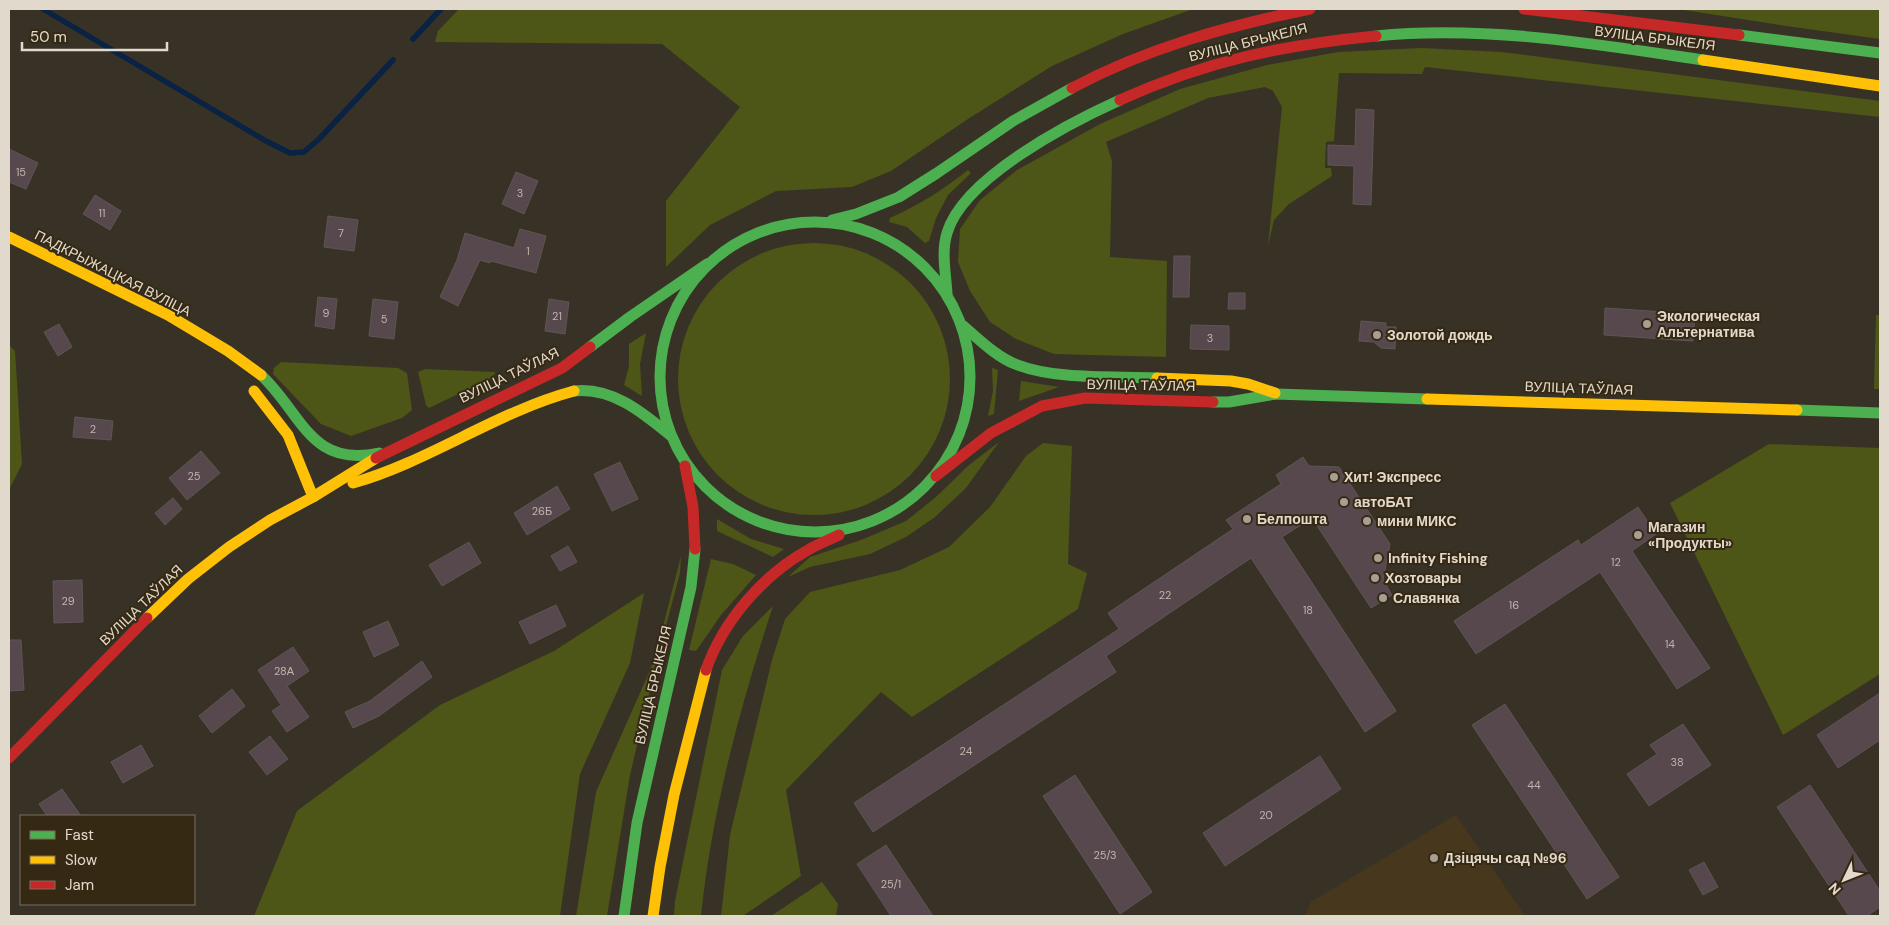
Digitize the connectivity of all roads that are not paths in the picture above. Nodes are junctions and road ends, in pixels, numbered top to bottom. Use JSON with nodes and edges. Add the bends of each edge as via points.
{"nodes":[{"id":1,"x":1310,"y":9,"type":"edge"},
{"id":2,"x":1524,"y":9,"type":"edge"},
{"id":3,"x":1880,"y":53,"type":"edge"},
{"id":4,"x":1880,"y":86,"type":"edge"},
{"id":5,"x":824,"y":221,"type":"junction"},
{"id":6,"x":9,"y":237,"type":"edge"},
{"id":7,"x":707,"y":264,"type":"junction"},
{"id":8,"x":947,"y":294,"type":"junction"},
{"id":9,"x":962,"y":325,"type":"junction"},
{"id":10,"x":204,"y":336,"type":"junction"},
{"id":11,"x":234,"y":369,"type":"dead end"},
{"id":12,"x":246,"y":382,"type":"dead end"},
{"id":13,"x":1276,"y":394,"type":"junction"},
{"id":14,"x":1880,"y":413,"type":"edge"},
{"id":15,"x":670,"y":435,"type":"junction"},
{"id":16,"x":386,"y":452,"type":"junction"},
{"id":17,"x":684,"y":460,"type":"junction"},
{"id":18,"x":936,"y":476,"type":"junction"},
{"id":19,"x":313,"y":496,"type":"junction"},
{"id":20,"x":854,"y":528,"type":"junction"},
{"id":21,"x":9,"y":758,"type":"edge"},
{"id":22,"x":624,"y":916,"type":"edge"},
{"id":23,"x":653,"y":916,"type":"edge"}],
"edges":[{"from":1,"to":5,"type":"main road","name":"ВУЛІЦА БРЫКЕЛЯ","via":[[1246,22],[1126,60],[1070,88],[996,133],[914,189],[852,216]]},
{"from":2,"to":3,"type":"main road","name":"ВУЛІЦА БРЫКЕЛЯ"},
{"from":4,"to":8,"type":"main road","name":"ВУЛІЦА БРЫКЕЛЯ","via":[[1508,35],[1368,35],[1260,51],[1140,89],[1082,117],[1014,160],[970,194],[953,215],[946,237]]},
{"from":5,"to":7,"type":"main road","via":[[792,222],[761,230],[732,244]]},
{"from":5,"to":8,"type":"main road","via":[[861,228],[894,243],[924,265]]},
{"from":6,"to":10,"type":"main road","name":"ПАДКРЫЖАЦКАЯ ВУЛІЦА"},
{"from":7,"to":15,"type":"main road","via":[[687,287],[663,344],[660,390]]},
{"from":7,"to":16,"type":"main road","name":"ВУЛІЦА ТАЎЛАЯ","via":[[562,368]]},
{"from":8,"to":9,"type":"main road"},
{"from":9,"to":13,"type":"main road","name":"ВУЛІЦА ТАЎЛАЯ","via":[[1014,364],[1051,374],[1231,381]]},
{"from":9,"to":18,"type":"main road","via":[[970,356],[971,388],[965,420],[953,449]]},
{"from":10,"to":11,"type":"main road"},
{"from":10,"to":16,"type":"main road","via":[[257,372],[328,450],[343,456],[360,457]]},
{"from":12,"to":19,"type":"main road","via":[[288,436]]},
{"from":13,"to":14,"type":"main road","name":"ВУЛІЦА ТАЎЛАЯ"},
{"from":13,"to":18,"type":"main road","name":"ВУЛІЦА ТАЎЛАЯ","via":[[1229,402],[1085,398],[1042,406],[991,433]]},
{"from":15,"to":17,"type":"main road"},
{"from":15,"to":19,"type":"main road","name":"ВУЛІЦА ТАЎЛАЯ","via":[[635,406],[612,395],[590,389],[570,391],[531,405],[394,470]]},
{"from":16,"to":19,"type":"main road","name":"ВУЛІЦА ТАЎЛАЯ"},
{"from":17,"to":20,"type":"main road","via":[[700,482],[745,516],[798,532]]},
{"from":17,"to":22,"type":"main road","name":"ВУЛІЦА БРЫКЕЛЯ","via":[[694,508],[696,543],[691,587],[637,823]]},
{"from":18,"to":20,"type":"main road","via":[[898,508]]},
{"from":19,"to":21,"type":"main road","name":"ВУЛІЦА ТАЎЛАЯ","via":[[229,547],[188,579]]},
{"from":20,"to":23,"type":"main road","via":[[807,551],[773,576],[736,614],[717,643],[704,672],[685,748]]}]}
